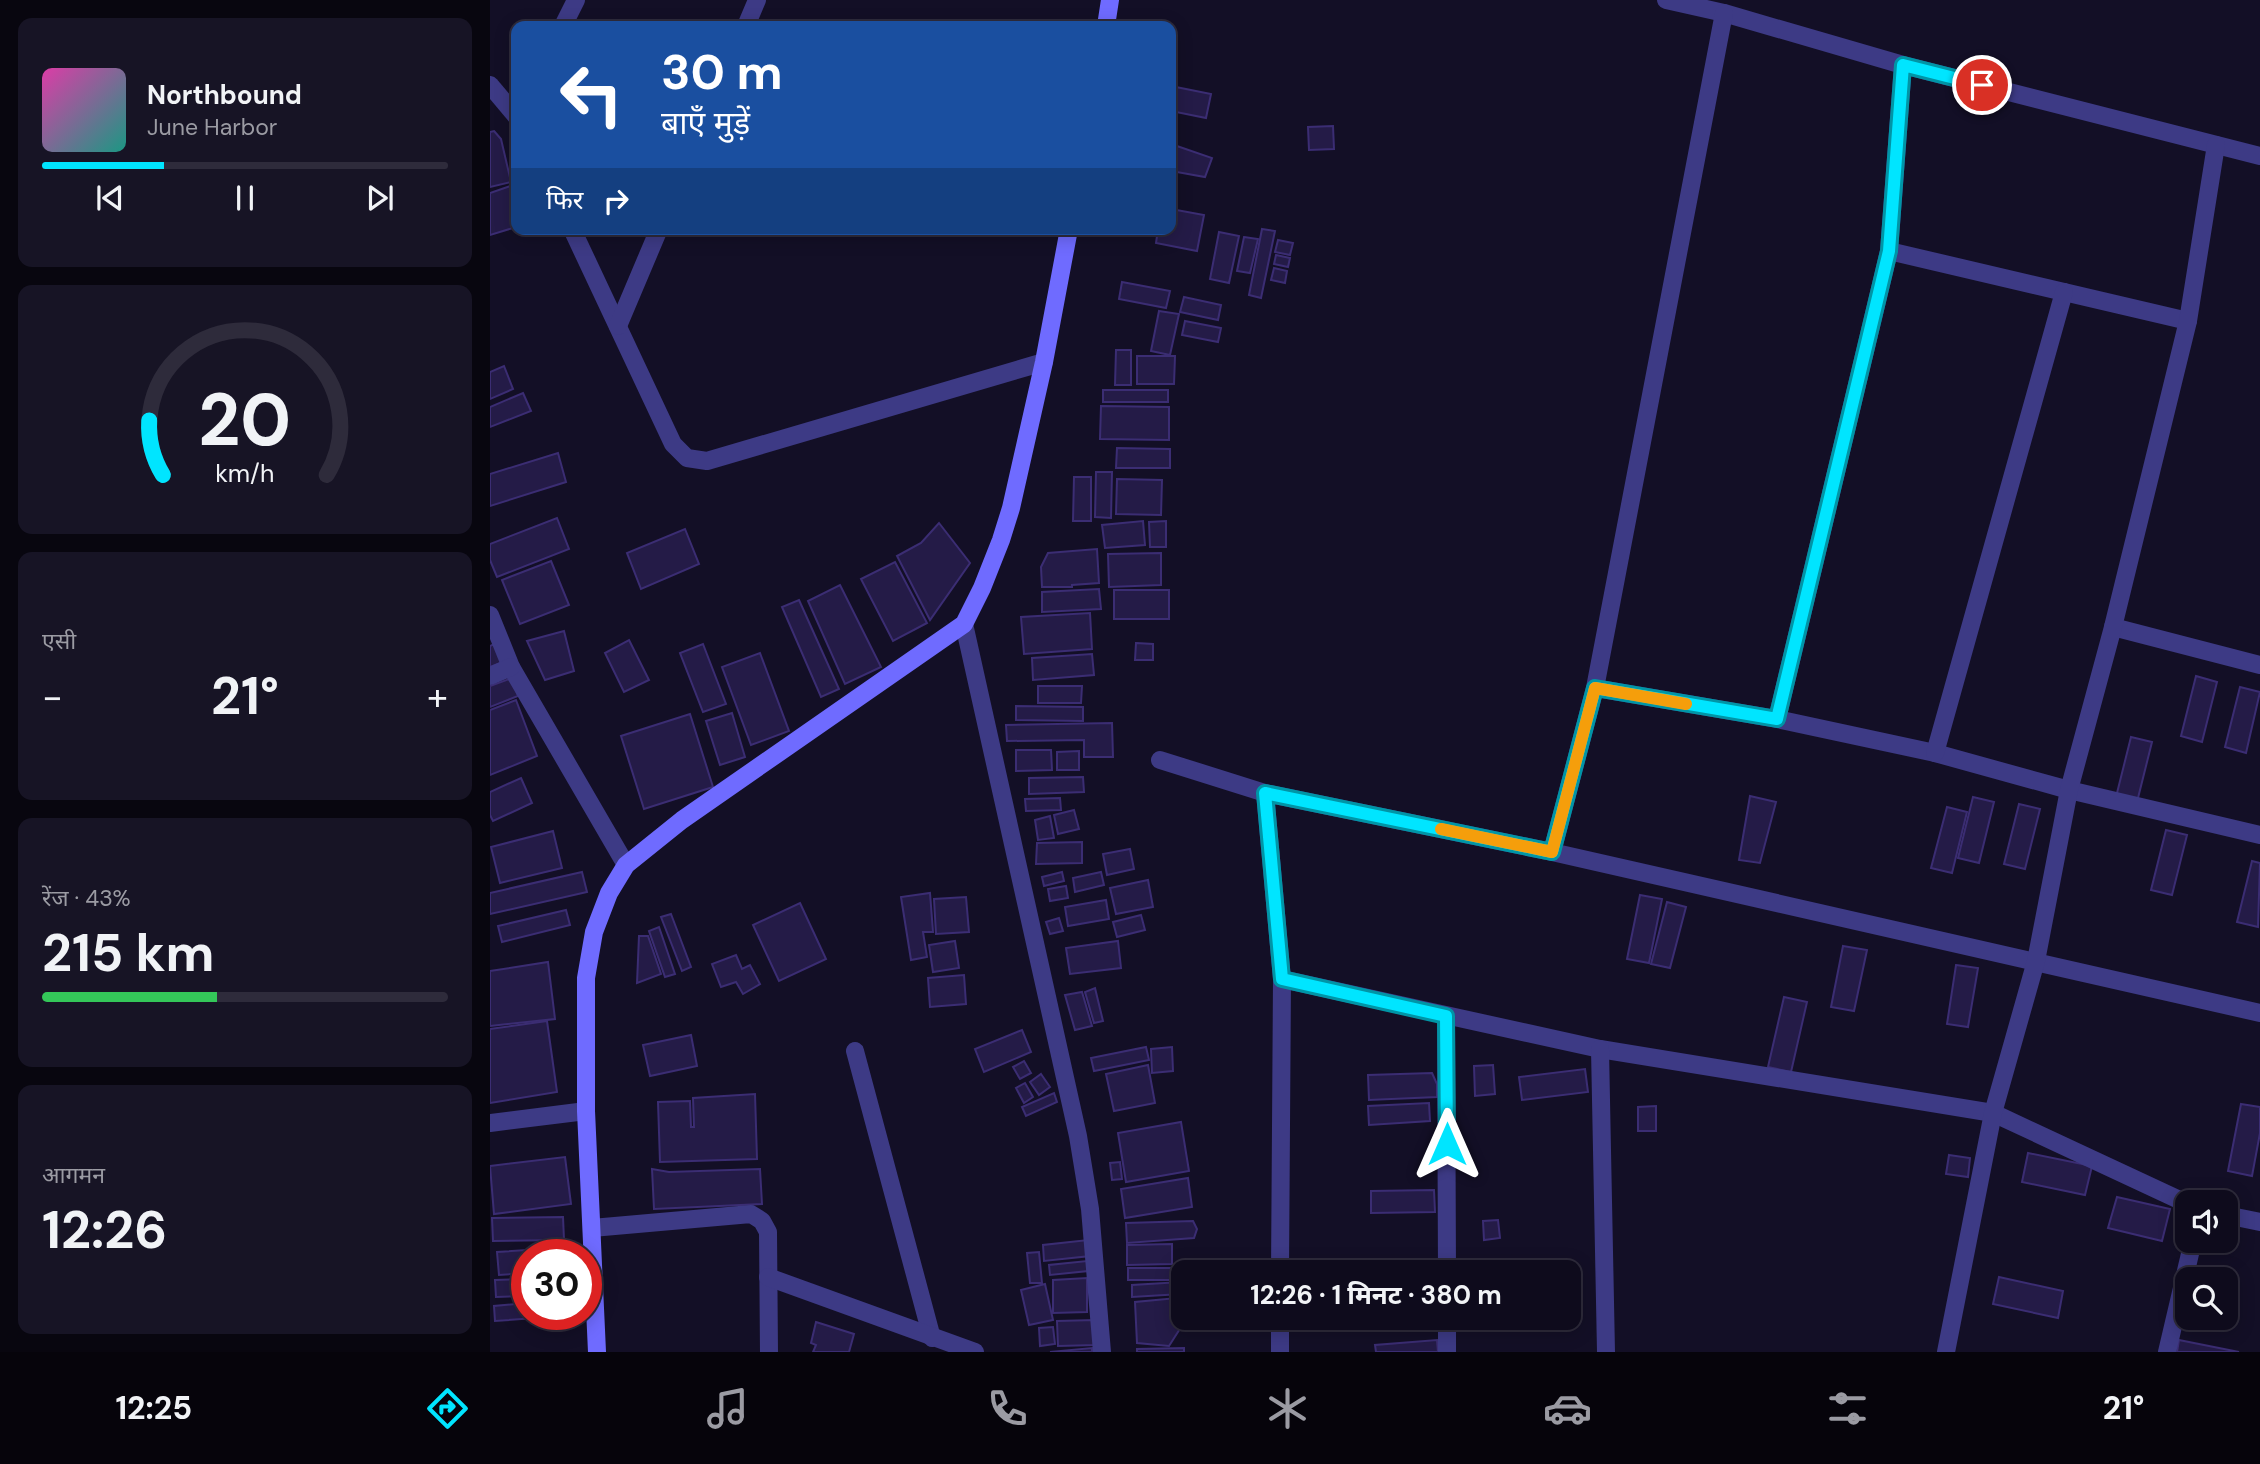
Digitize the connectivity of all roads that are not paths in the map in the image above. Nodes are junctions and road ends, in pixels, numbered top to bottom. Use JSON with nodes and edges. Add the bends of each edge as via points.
{"nodes":[{"id":1,"x":576,"y":0,"type":"edge"},
{"id":2,"x":757,"y":0,"type":"edge"},
{"id":3,"x":1111,"y":0,"type":"edge"},
{"id":4,"x":1666,"y":0,"type":"edge"},
{"id":5,"x":1724,"y":13,"type":"junction"},
{"id":6,"x":566,"y":21,"type":"edge"},
{"id":7,"x":748,"y":21,"type":"edge"},
{"id":8,"x":1107,"y":21,"type":"edge"},
{"id":9,"x":1903,"y":65,"type":"junction"},
{"id":10,"x":490,"y":85,"type":"edge"},
{"id":11,"x":511,"y":110,"type":"edge"},
{"id":12,"x":2216,"y":145,"type":"junction"},
{"id":13,"x":2260,"y":156,"type":"edge"},
{"id":14,"x":575,"y":235,"type":"edge"},
{"id":15,"x":656,"y":235,"type":"edge"},
{"id":16,"x":1068,"y":235,"type":"edge"},
{"id":17,"x":1889,"y":251,"type":"junction"},
{"id":18,"x":2064,"y":292,"type":"junction"},
{"id":19,"x":2188,"y":320,"type":"junction"},
{"id":20,"x":618,"y":326,"type":"junction"},
{"id":21,"x":1044,"y":362,"type":"junction"},
{"id":22,"x":490,"y":615,"type":"edge"},
{"id":23,"x":964,"y":624,"type":"junction"},
{"id":24,"x":2113,"y":627,"type":"junction"},
{"id":25,"x":2260,"y":665,"type":"edge"},
{"id":26,"x":511,"y":667,"type":"junction"},
{"id":27,"x":490,"y":676,"type":"edge"},
{"id":28,"x":1595,"y":688,"type":"junction"},
{"id":29,"x":1777,"y":719,"type":"junction"},
{"id":30,"x":1935,"y":753,"type":"junction"},
{"id":31,"x":1160,"y":760,"type":"dead end"},
{"id":32,"x":2069,"y":790,"type":"junction"},
{"id":33,"x":1265,"y":793,"type":"junction"},
{"id":34,"x":2260,"y":835,"type":"edge"},
{"id":35,"x":1552,"y":852,"type":"junction"},
{"id":36,"x":626,"y":865,"type":"junction"},
{"id":37,"x":2036,"y":961,"type":"junction"},
{"id":38,"x":1282,"y":979,"type":"junction"},
{"id":39,"x":2260,"y":1013,"type":"edge"},
{"id":40,"x":1446,"y":1016,"type":"junction"},
{"id":41,"x":1600,"y":1049,"type":"junction"},
{"id":42,"x":855,"y":1051,"type":"dead end"},
{"id":43,"x":586,"y":1111,"type":"junction"},
{"id":44,"x":1993,"y":1113,"type":"junction"},
{"id":45,"x":490,"y":1123,"type":"edge"},
{"id":46,"x":2175,"y":1198,"type":"edge"},
{"id":47,"x":2238,"y":1217,"type":"edge"},
{"id":48,"x":2260,"y":1222,"type":"edge"},
{"id":49,"x":592,"y":1227,"type":"junction"},
{"id":50,"x":2190,"y":1253,"type":"edge"},
{"id":51,"x":1280,"y":1260,"type":"edge"},
{"id":52,"x":1447,"y":1260,"type":"edge"},
{"id":53,"x":768,"y":1277,"type":"junction"},
{"id":54,"x":1280,"y":1330,"type":"edge"},
{"id":55,"x":1447,"y":1330,"type":"edge"},
{"id":56,"x":932,"y":1338,"type":"junction"},
{"id":57,"x":597,"y":1352,"type":"edge"},
{"id":58,"x":769,"y":1352,"type":"edge"},
{"id":59,"x":975,"y":1352,"type":"edge"},
{"id":60,"x":1102,"y":1352,"type":"edge"},
{"id":61,"x":1280,"y":1352,"type":"edge"},
{"id":62,"x":1447,"y":1352,"type":"edge"},
{"id":63,"x":1606,"y":1352,"type":"edge"},
{"id":64,"x":1946,"y":1352,"type":"edge"},
{"id":65,"x":2167,"y":1352,"type":"edge"}],
"edges":[{"from":1,"to":6,"type":"street"},
{"from":2,"to":7,"type":"street"},
{"from":3,"to":8,"type":"street"},
{"from":4,"to":5,"type":"street"},
{"from":5,"to":9,"type":"street"},
{"from":5,"to":28,"type":"street"},
{"from":9,"to":12,"type":"street"},
{"from":9,"to":17,"type":"street"},
{"from":10,"to":11,"type":"street"},
{"from":12,"to":13,"type":"street"},
{"from":12,"to":19,"type":"street"},
{"from":14,"to":20,"type":"street"},
{"from":15,"to":20,"type":"street"},
{"from":16,"to":21,"type":"street"},
{"from":17,"to":18,"type":"street"},
{"from":17,"to":29,"type":"street"},
{"from":18,"to":19,"type":"street"},
{"from":18,"to":30,"type":"street"},
{"from":19,"to":24,"type":"street"},
{"from":20,"to":21,"type":"street","via":[[673,444],[696,461]]},
{"from":21,"to":23,"type":"street","via":[[1011,508]]},
{"from":22,"to":26,"type":"street"},
{"from":23,"to":36,"type":"street","via":[[682,820]]},
{"from":23,"to":60,"type":"street","via":[[1078,1136],[1090,1209]]},
{"from":24,"to":25,"type":"street"},
{"from":24,"to":32,"type":"street"},
{"from":26,"to":27,"type":"street"},
{"from":26,"to":36,"type":"street"},
{"from":28,"to":29,"type":"street"},
{"from":28,"to":35,"type":"street"},
{"from":29,"to":30,"type":"street"},
{"from":30,"to":32,"type":"street"},
{"from":31,"to":33,"type":"street"},
{"from":32,"to":34,"type":"street"},
{"from":32,"to":37,"type":"street"},
{"from":33,"to":35,"type":"street"},
{"from":33,"to":38,"type":"street"},
{"from":35,"to":37,"type":"street"},
{"from":36,"to":43,"type":"street","via":[[594,932],[588,967]]},
{"from":37,"to":39,"type":"street"},
{"from":37,"to":44,"type":"street"},
{"from":38,"to":40,"type":"street"},
{"from":38,"to":51,"type":"street"},
{"from":40,"to":41,"type":"street"},
{"from":40,"to":52,"type":"street"},
{"from":41,"to":44,"type":"street"},
{"from":41,"to":63,"type":"street"},
{"from":42,"to":56,"type":"street"},
{"from":43,"to":45,"type":"street"},
{"from":43,"to":49,"type":"street"},
{"from":44,"to":46,"type":"street"},
{"from":44,"to":64,"type":"street"},
{"from":47,"to":48,"type":"street"},
{"from":49,"to":53,"type":"street","via":[[751,1214],[762,1221],[768,1233]]},
{"from":49,"to":57,"type":"street"},
{"from":50,"to":65,"type":"street"},
{"from":53,"to":56,"type":"street"},
{"from":53,"to":58,"type":"street"},
{"from":54,"to":61,"type":"street"},
{"from":55,"to":62,"type":"street"},
{"from":56,"to":59,"type":"street"}]}
